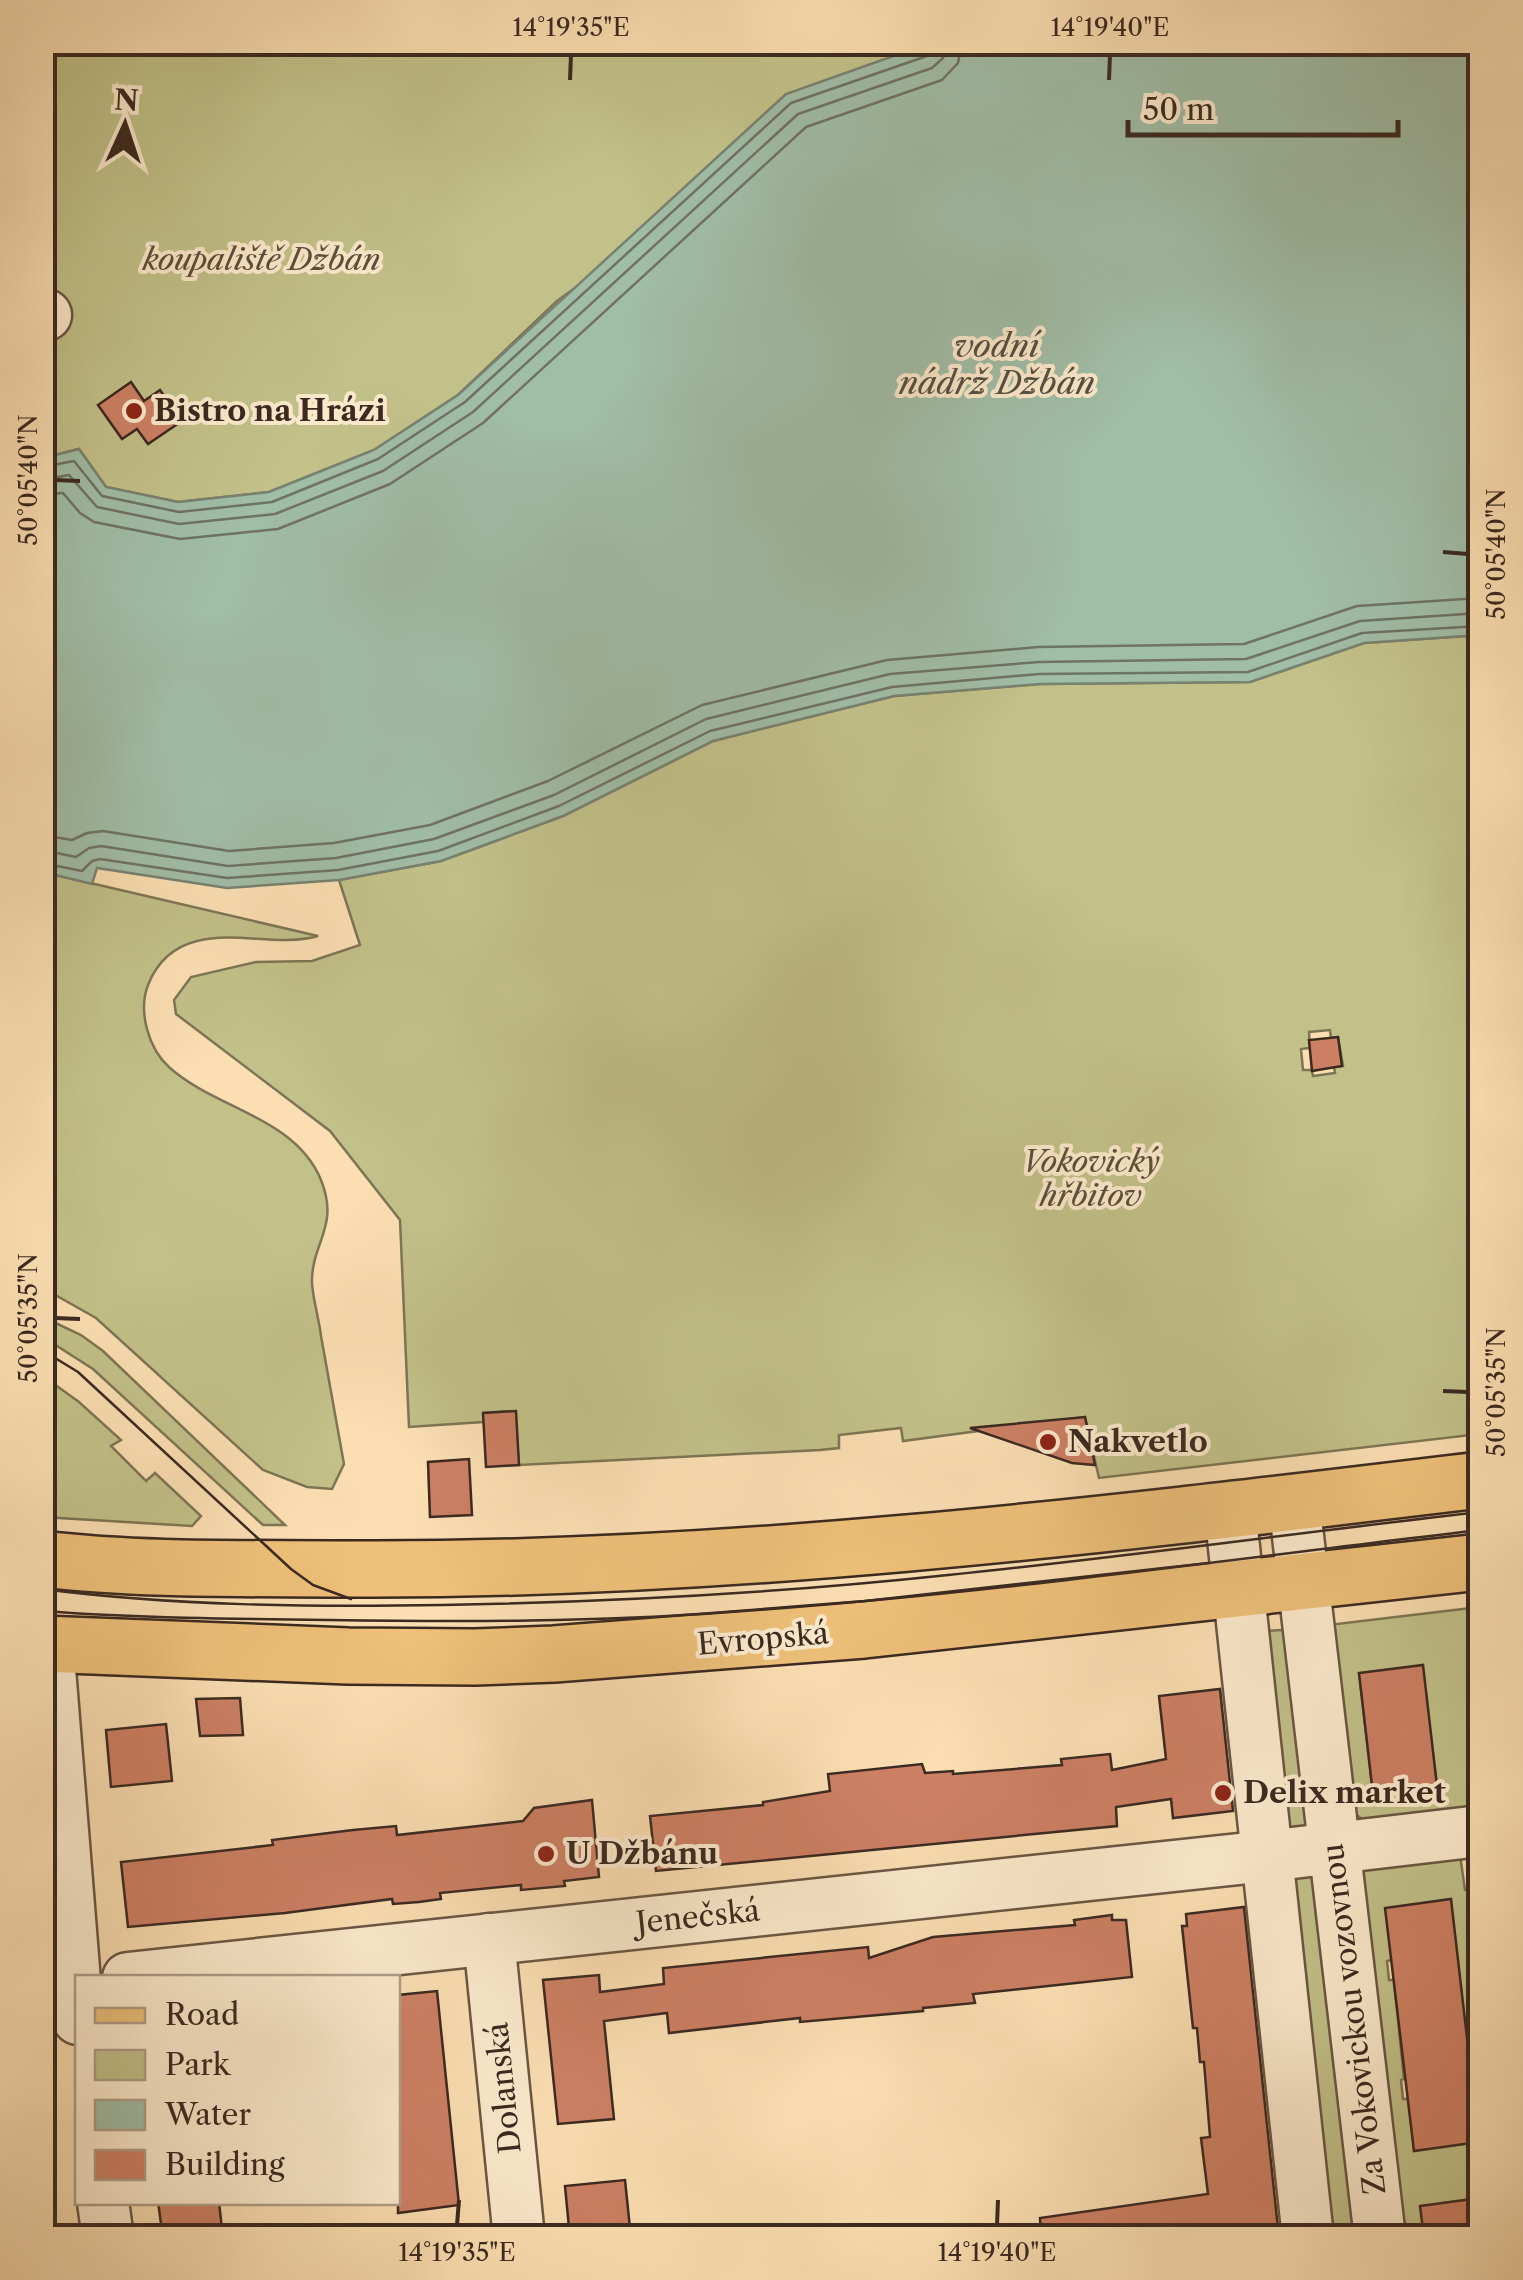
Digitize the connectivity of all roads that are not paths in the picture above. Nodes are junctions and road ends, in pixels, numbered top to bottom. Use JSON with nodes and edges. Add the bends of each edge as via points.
{"nodes":[{"id":1,"x":1480,"y":1480,"type":"edge"},
{"id":2,"x":1294,"y":1502,"type":"junction"},
{"id":3,"x":1230,"y":1510,"type":"junction"},
{"id":4,"x":42,"y":1559,"type":"edge"},
{"id":5,"x":1480,"y":1562,"type":"edge"},
{"id":6,"x":1303,"y":1581,"type":"junction"},
{"id":7,"x":1239,"y":1588,"type":"junction"},
{"id":8,"x":46,"y":1644,"type":"edge"},
{"id":9,"x":1480,"y":1831,"type":"edge"},
{"id":10,"x":1334,"y":1848,"type":"junction"},
{"id":11,"x":1267,"y":1856,"type":"junction"},
{"id":12,"x":488,"y":1940,"type":"junction"},
{"id":13,"x":156,"y":1975,"type":"edge"},
{"id":14,"x":68,"y":1994,"type":"edge"},
{"id":15,"x":104,"y":2205,"type":"edge"},
{"id":16,"x":108,"y":2238,"type":"edge"},
{"id":17,"x":519,"y":2238,"type":"edge"},
{"id":18,"x":1308,"y":2238,"type":"edge"},
{"id":19,"x":1380,"y":2238,"type":"edge"}],
"edges":[{"from":1,"to":2,"type":"main road"},
{"from":2,"to":3,"type":"main road"},
{"from":2,"to":6,"type":"street","name":"Za Vokovickou vozovnou"},
{"from":3,"to":4,"type":"main road","via":[[678,1562],[474,1570],[156,1567]]},
{"from":3,"to":7,"type":"street"},
{"from":5,"to":6,"type":"main road","name":"Evropská"},
{"from":6,"to":7,"type":"main road","name":"Evropská"},
{"from":6,"to":10,"type":"street","name":"Za Vokovickou vozovnou"},
{"from":7,"to":8,"type":"main road","name":"Evropská","via":[[847,1632],[554,1654],[348,1656]]},
{"from":7,"to":11,"type":"street"},
{"from":8,"to":14,"type":"street"},
{"from":9,"to":10,"type":"street","name":"Jenečská"},
{"from":10,"to":11,"type":"street","name":"Jenečská"},
{"from":10,"to":19,"type":"street","name":"Za Vokovickou vozovnou"},
{"from":11,"to":12,"type":"street","name":"Jenečská"},
{"from":11,"to":18,"type":"street"},
{"from":12,"to":13,"type":"street","name":"Jenečská"},
{"from":12,"to":17,"type":"street","name":"Dolanská"},
{"from":15,"to":16,"type":"street"}]}
